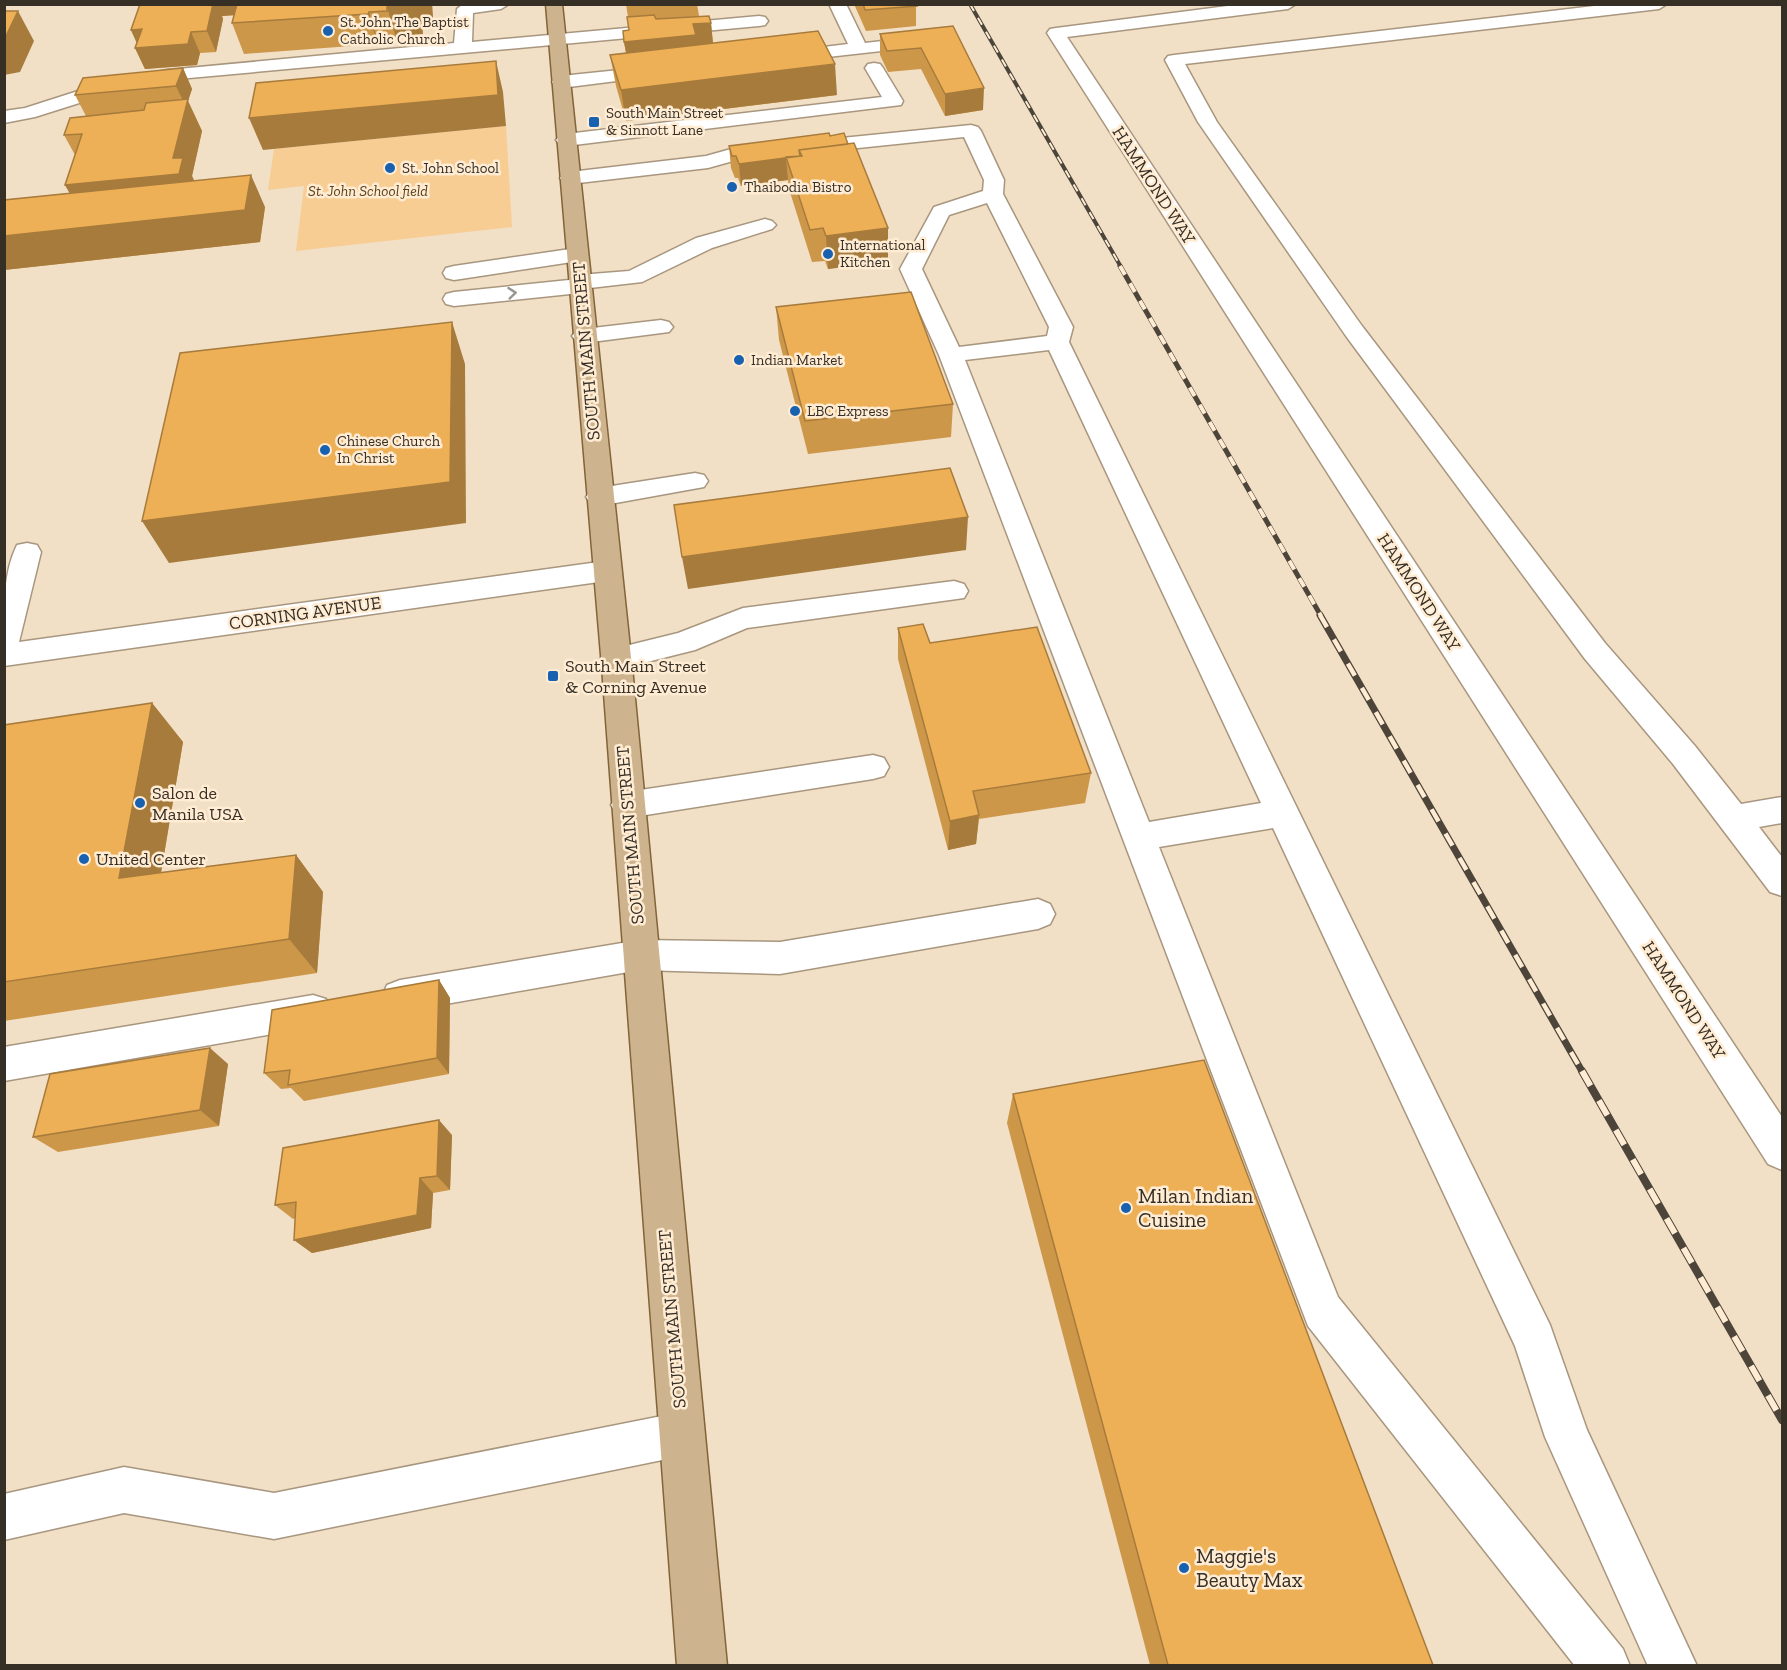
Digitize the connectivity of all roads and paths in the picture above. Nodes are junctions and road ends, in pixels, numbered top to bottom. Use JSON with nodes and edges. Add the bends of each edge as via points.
{"nodes":[{"id":1,"x":501,"y":4,"type":"edge"},
{"id":2,"x":554,"y":4,"type":"edge"},
{"id":3,"x":837,"y":4,"type":"edge"},
{"id":4,"x":1288,"y":4,"type":"edge"},
{"id":5,"x":1659,"y":4,"type":"edge"},
{"id":6,"x":759,"y":21,"type":"dead end"},
{"id":7,"x":557,"y":39,"type":"junction"},
{"id":8,"x":936,"y":40,"type":"edge"},
{"id":9,"x":463,"y":48,"type":"junction"},
{"id":10,"x":859,"y":49,"type":"junction"},
{"id":11,"x":764,"y":59,"type":"edge"},
{"id":12,"x":680,"y":68,"type":"edge"},
{"id":13,"x":874,"y":68,"type":"dead end"},
{"id":14,"x":561,"y":82,"type":"junction"},
{"id":15,"x":4,"y":117,"type":"edge"},
{"id":16,"x":567,"y":140,"type":"junction"},
{"id":17,"x":570,"y":178,"type":"junction"},
{"id":18,"x":993,"y":194,"type":"junction"},
{"id":19,"x":765,"y":225,"type":"dead end"},
{"id":20,"x":454,"y":273,"type":"dead end"},
{"id":21,"x":579,"y":274,"type":"junction"},
{"id":22,"x":454,"y":299,"type":"dead end"},
{"id":23,"x":661,"y":327,"type":"dead end"},
{"id":24,"x":584,"y":336,"type":"junction"},
{"id":25,"x":1057,"y":342,"type":"junction"},
{"id":26,"x":951,"y":355,"type":"junction"},
{"id":27,"x":695,"y":481,"type":"dead end"},
{"id":28,"x":599,"y":497,"type":"junction"},
{"id":29,"x":27,"y":552,"type":"dead end"},
{"id":30,"x":606,"y":571,"type":"junction"},
{"id":31,"x":954,"y":591,"type":"dead end"},
{"id":32,"x":4,"y":645,"type":"edge"},
{"id":33,"x":4,"y":655,"type":"edge"},
{"id":34,"x":615,"y":659,"type":"junction"},
{"id":35,"x":873,"y":767,"type":"dead end"},
{"id":36,"x":627,"y":805,"type":"junction"},
{"id":37,"x":1782,"y":810,"type":"edge"},
{"id":38,"x":1283,"y":813,"type":"junction"},
{"id":39,"x":1734,"y":819,"type":"junction"},
{"id":40,"x":1138,"y":837,"type":"junction"},
{"id":41,"x":1782,"y":882,"type":"edge"},
{"id":42,"x":1038,"y":914,"type":"dead end"},
{"id":43,"x":640,"y":955,"type":"junction"},
{"id":44,"x":4,"y":1064,"type":"edge"},
{"id":45,"x":1782,"y":1151,"type":"edge"},
{"id":46,"x":682,"y":1434,"type":"junction"},
{"id":47,"x":4,"y":1516,"type":"edge"},
{"id":48,"x":702,"y":1665,"type":"edge"},
{"id":49,"x":1606,"y":1665,"type":"edge"},
{"id":50,"x":1673,"y":1665,"type":"edge"}],
"edges":[{"from":1,"to":9,"type":"street","via":[[465,9]]},
{"from":2,"to":7,"type":"main road","name":"SOUTH MAIN STREET"},
{"from":3,"to":10,"type":"street"},
{"from":4,"to":45,"type":"street","name":"HAMMOND WAY","via":[[1056,33]]},
{"from":5,"to":39,"type":"street","via":[[1174,60],[1208,122],[1354,331],[1595,651]]},
{"from":6,"to":7,"type":"street"},
{"from":7,"to":9,"type":"street"},
{"from":7,"to":14,"type":"main road","name":"SOUTH MAIN STREET"},
{"from":8,"to":10,"type":"street"},
{"from":9,"to":15,"type":"street","via":[[167,75],[110,87],[28,114]]},
{"from":10,"to":11,"type":"street"},
{"from":12,"to":14,"type":"street"},
{"from":13,"to":16,"type":"street","via":[[894,101]]},
{"from":14,"to":16,"type":"main road","name":"SOUTH MAIN STREET"},
{"from":16,"to":17,"type":"main road","name":"SOUTH MAIN STREET"},
{"from":17,"to":18,"type":"street","via":[[708,162],[731,155],[971,131],[994,180]]},
{"from":17,"to":21,"type":"main road","name":"SOUTH MAIN STREET"},
{"from":18,"to":25,"type":"street","via":[[1061,327]]},
{"from":18,"to":26,"type":"street","via":[[941,211],[911,269]]},
{"from":19,"to":21,"type":"street","via":[[704,243],[634,277]]},
{"from":20,"to":21,"type":"street"},
{"from":22,"to":21,"type":"street","one_way":true},
{"from":21,"to":24,"type":"main road","name":"SOUTH MAIN STREET"},
{"from":23,"to":24,"type":"street"},
{"from":24,"to":28,"type":"main road","name":"SOUTH MAIN STREET"},
{"from":25,"to":26,"type":"street"},
{"from":25,"to":38,"type":"street"},
{"from":26,"to":40,"type":"street"},
{"from":27,"to":28,"type":"street"},
{"from":28,"to":30,"type":"main road","name":"SOUTH MAIN STREET"},
{"from":29,"to":32,"type":"street"},
{"from":30,"to":33,"type":"street","name":"CORNING AVENUE"},
{"from":30,"to":34,"type":"main road","name":"SOUTH MAIN STREET"},
{"from":31,"to":34,"type":"street","via":[[743,618],[685,642]]},
{"from":34,"to":36,"type":"main road","name":"SOUTH MAIN STREET"},
{"from":35,"to":36,"type":"street"},
{"from":36,"to":43,"type":"main road","name":"SOUTH MAIN STREET"},
{"from":37,"to":39,"type":"street"},
{"from":38,"to":40,"type":"street"},
{"from":38,"to":50,"type":"street","via":[[1535,1340],[1567,1437]]},
{"from":39,"to":41,"type":"street"},
{"from":40,"to":49,"type":"street","via":[[1323,1311]]},
{"from":42,"to":43,"type":"street","via":[[780,958]]},
{"from":43,"to":44,"type":"street"},
{"from":43,"to":46,"type":"main road","name":"SOUTH MAIN STREET"},
{"from":46,"to":47,"type":"street","via":[[274,1516],[124,1490]]},
{"from":46,"to":48,"type":"main road","name":"SOUTH MAIN STREET"}]}
